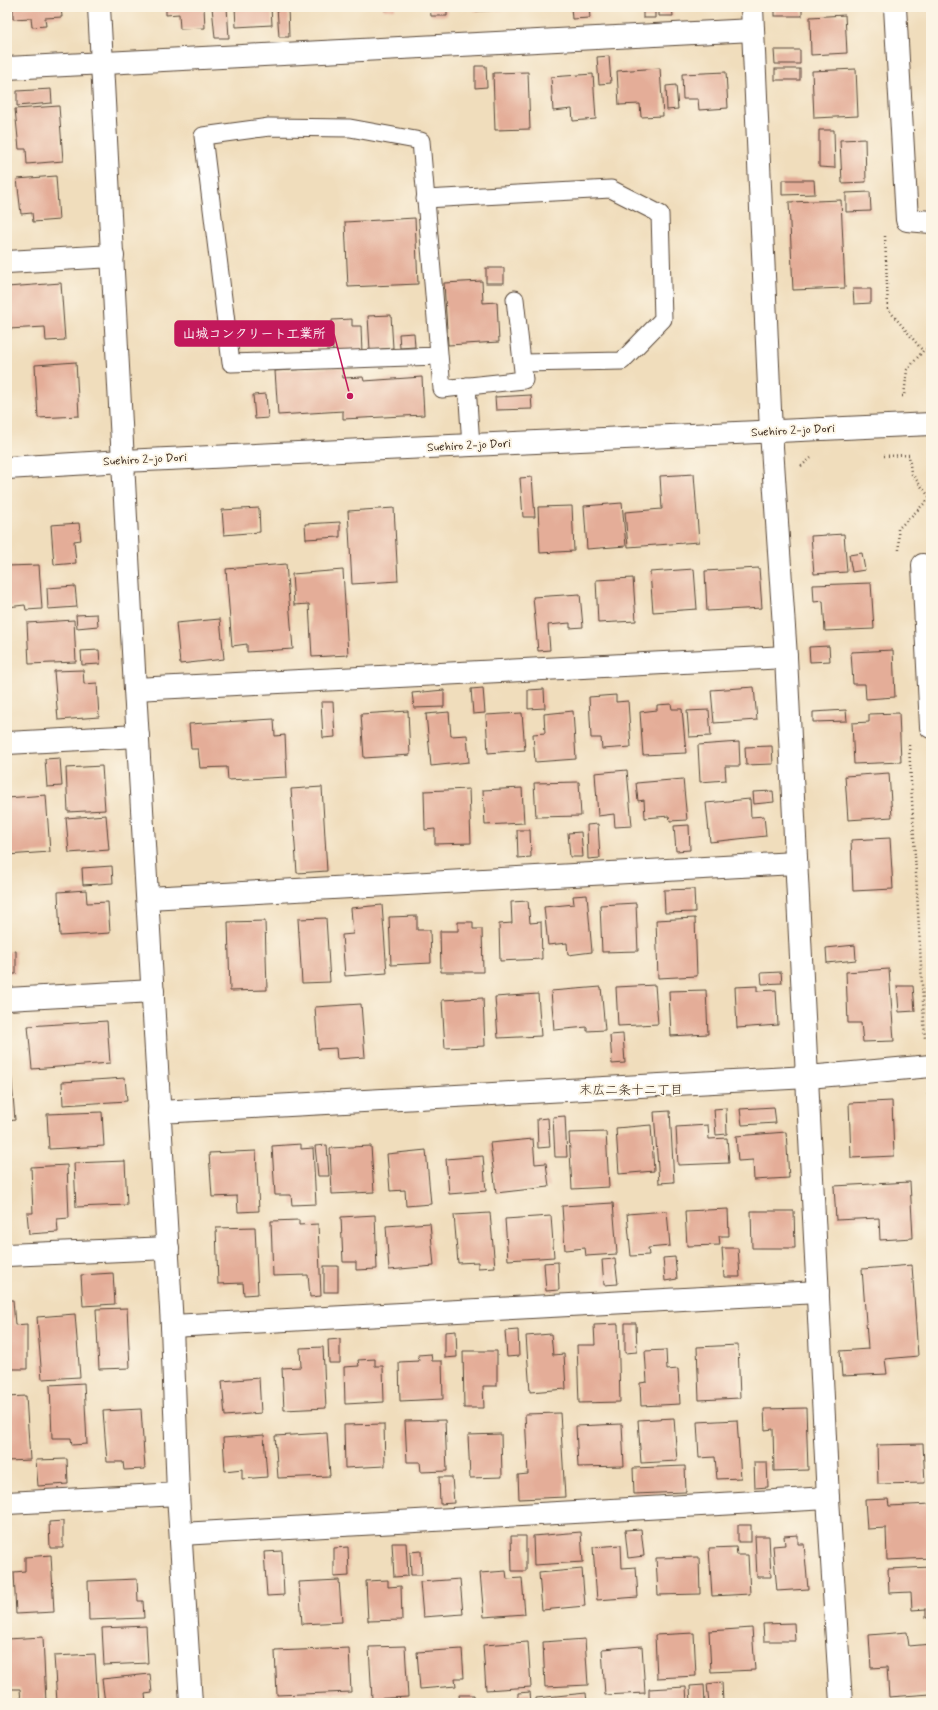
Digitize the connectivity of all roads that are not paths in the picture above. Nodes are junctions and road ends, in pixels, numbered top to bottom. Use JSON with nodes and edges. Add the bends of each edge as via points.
{"nodes":[{"id":1,"x":100,"y":7,"type":"edge"},
{"id":2,"x":752,"y":7,"type":"edge"},
{"id":3,"x":895,"y":7,"type":"edge"},
{"id":4,"x":753,"y":30,"type":"junction"},
{"id":5,"x":103,"y":63,"type":"junction"},
{"id":6,"x":7,"y":68,"type":"edge"},
{"id":7,"x":425,"y":199,"type":"junction"},
{"id":8,"x":931,"y":222,"type":"edge"},
{"id":9,"x":113,"y":256,"type":"junction"},
{"id":10,"x":7,"y":262,"type":"edge"},
{"id":11,"x":514,"y":299,"type":"dead end"},
{"id":12,"x":438,"y":356,"type":"junction"},
{"id":13,"x":523,"y":363,"type":"junction"},
{"id":14,"x":467,"y":386,"type":"junction"},
{"id":15,"x":931,"y":424,"type":"edge"},
{"id":16,"x":771,"y":432,"type":"junction"},
{"id":17,"x":471,"y":446,"type":"junction"},
{"id":18,"x":123,"y":461,"type":"junction"},
{"id":19,"x":7,"y":468,"type":"edge"},
{"id":20,"x":923,"y":565,"type":"dead end"},
{"id":21,"x":786,"y":657,"type":"junction"},
{"id":22,"x":135,"y":689,"type":"junction"},
{"id":23,"x":931,"y":715,"type":"edge"},
{"id":24,"x":138,"y":736,"type":"junction"},
{"id":25,"x":7,"y":743,"type":"edge"},
{"id":26,"x":796,"y":863,"type":"junction"},
{"id":27,"x":148,"y":898,"type":"junction"},
{"id":28,"x":153,"y":991,"type":"junction"},
{"id":29,"x":7,"y":999,"type":"edge"},
{"id":30,"x":929,"y":1066,"type":"edge"},
{"id":31,"x":808,"y":1077,"type":"junction"},
{"id":32,"x":159,"y":1112,"type":"junction"},
{"id":33,"x":168,"y":1248,"type":"junction"},
{"id":34,"x":7,"y":1255,"type":"edge"},
{"id":35,"x":818,"y":1292,"type":"junction"},
{"id":36,"x":172,"y":1326,"type":"junction"},
{"id":37,"x":178,"y":1494,"type":"junction"},
{"id":38,"x":828,"y":1498,"type":"junction"},
{"id":39,"x":7,"y":1502,"type":"edge"},
{"id":40,"x":181,"y":1534,"type":"junction"},
{"id":41,"x":191,"y":1703,"type":"edge"},
{"id":42,"x":841,"y":1703,"type":"edge"}],
"edges":[{"from":1,"to":5,"type":"street"},
{"from":2,"to":4,"type":"street"},
{"from":3,"to":8,"type":"street","via":[[907,220]]},
{"from":4,"to":5,"type":"street"},
{"from":4,"to":16,"type":"street"},
{"from":5,"to":6,"type":"street"},
{"from":5,"to":9,"type":"street"},
{"from":7,"to":12,"type":"lane"},
{"from":7,"to":12,"type":"lane","via":[[421,141],[343,128],[269,127],[203,136],[231,363]]},
{"from":7,"to":13,"type":"lane","via":[[611,190],[660,214],[663,319],[622,361]]},
{"from":9,"to":10,"type":"street"},
{"from":9,"to":18,"type":"street"},
{"from":11,"to":13,"type":"lane"},
{"from":12,"to":14,"type":"lane","via":[[442,389]]},
{"from":13,"to":14,"type":"lane","via":[[524,380]]},
{"from":14,"to":17,"type":"lane"},
{"from":15,"to":16,"type":"street","name":"Suehiro 2-jo Dori"},
{"from":16,"to":17,"type":"street","name":"Suehiro 2-jo Dori"},
{"from":16,"to":21,"type":"street"},
{"from":17,"to":18,"type":"street","name":"Suehiro 2-jo Dori"},
{"from":18,"to":19,"type":"street","name":"Suehiro 2-jo Dori"},
{"from":18,"to":22,"type":"street"},
{"from":20,"to":23,"type":"street"},
{"from":21,"to":22,"type":"street"},
{"from":21,"to":26,"type":"street"},
{"from":22,"to":24,"type":"street"},
{"from":24,"to":25,"type":"street"},
{"from":24,"to":27,"type":"street"},
{"from":26,"to":27,"type":"street"},
{"from":26,"to":31,"type":"street"},
{"from":27,"to":28,"type":"street"},
{"from":28,"to":29,"type":"street"},
{"from":28,"to":32,"type":"street"},
{"from":30,"to":31,"type":"street"},
{"from":31,"to":32,"type":"street"},
{"from":31,"to":35,"type":"street"},
{"from":32,"to":33,"type":"street"},
{"from":33,"to":34,"type":"street"},
{"from":33,"to":36,"type":"street"},
{"from":35,"to":36,"type":"street"},
{"from":35,"to":38,"type":"street"},
{"from":36,"to":37,"type":"street"},
{"from":37,"to":39,"type":"street"},
{"from":37,"to":40,"type":"street"},
{"from":38,"to":40,"type":"street"},
{"from":38,"to":42,"type":"street"},
{"from":40,"to":41,"type":"street"}]}
